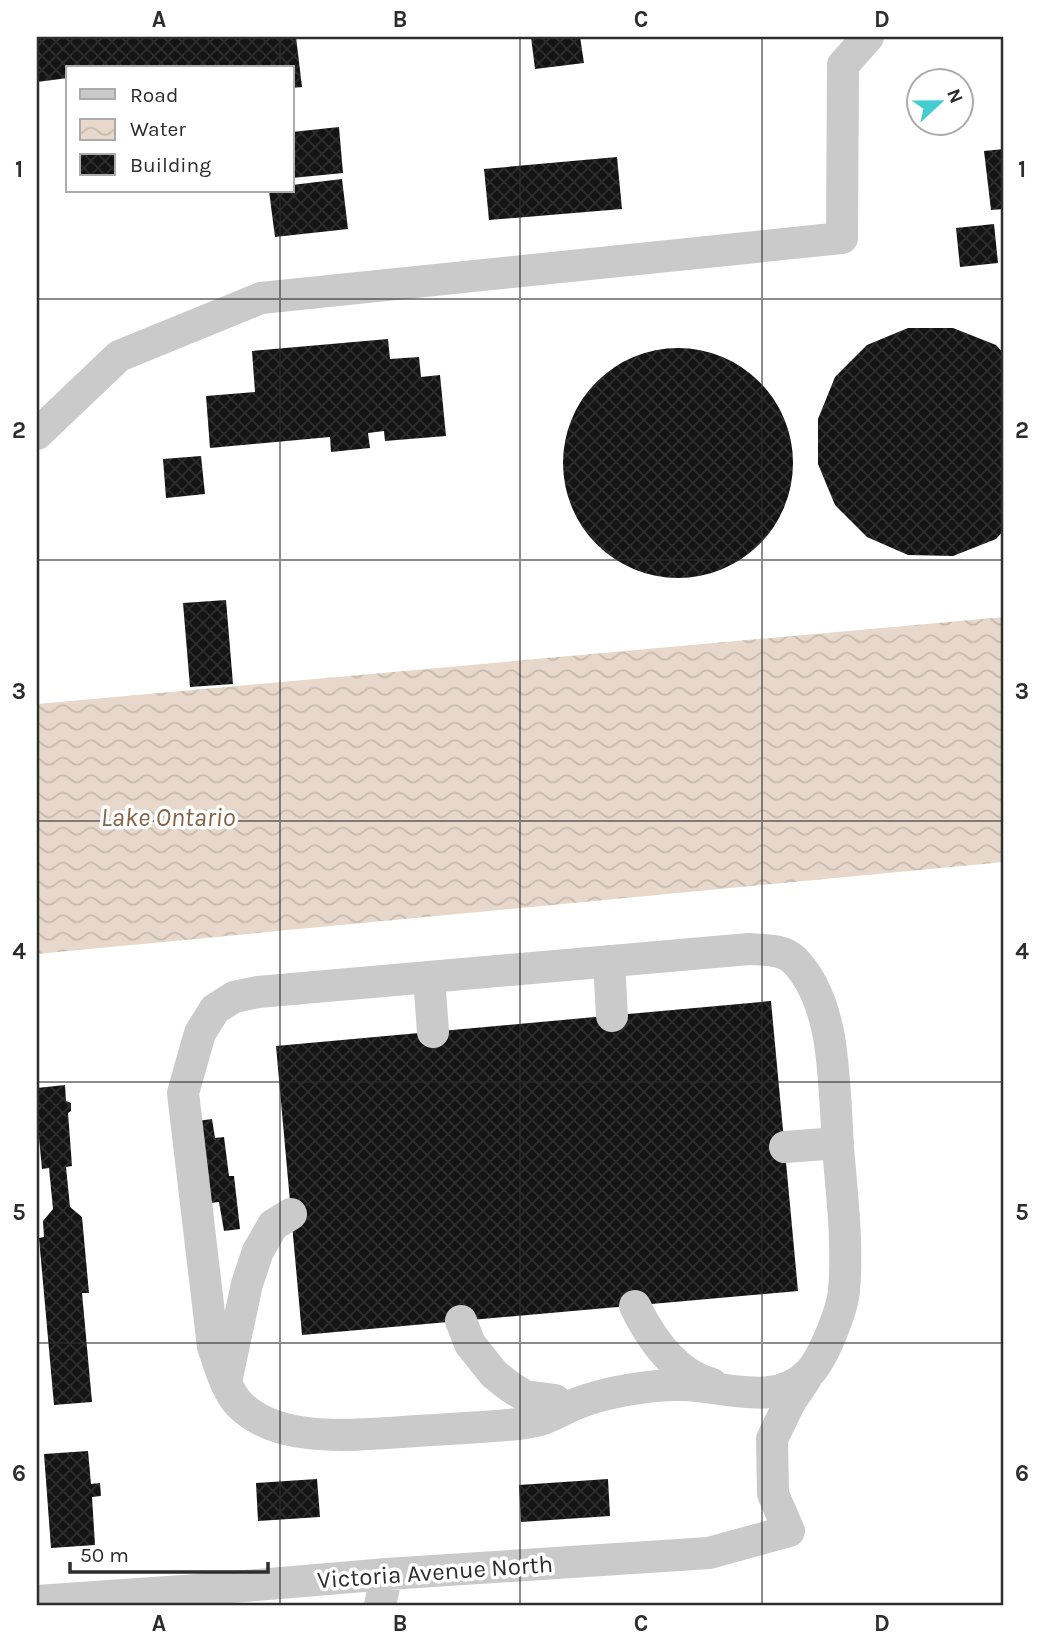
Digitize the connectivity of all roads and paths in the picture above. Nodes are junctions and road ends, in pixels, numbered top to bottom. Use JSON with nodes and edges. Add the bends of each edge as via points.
{"nodes":[{"id":1,"x":868,"y":37,"type":"edge"},
{"id":2,"x":37,"y":434,"type":"edge"},
{"id":3,"x":608,"y":961,"type":"junction"},
{"id":4,"x":429,"y":977,"type":"junction"},
{"id":5,"x":612,"y":1016,"type":"dead end"},
{"id":6,"x":433,"y":1031,"type":"dead end"},
{"id":7,"x":838,"y":1143,"type":"junction"},
{"id":8,"x":785,"y":1147,"type":"dead end"},
{"id":9,"x":291,"y":1214,"type":"dead end"},
{"id":10,"x":635,"y":1306,"type":"dead end"},
{"id":11,"x":461,"y":1321,"type":"dead end"},
{"id":12,"x":815,"y":1364,"type":"junction"},
{"id":13,"x":226,"y":1382,"type":"junction"},
{"id":14,"x":639,"y":1388,"type":"junction"},
{"id":15,"x":736,"y":1391,"type":"junction"},
{"id":16,"x":555,"y":1400,"type":"junction"},
{"id":17,"x":257,"y":1418,"type":"junction"},
{"id":18,"x":387,"y":1574,"type":"junction"},
{"id":19,"x":37,"y":1601,"type":"edge"},
{"id":20,"x":380,"y":1605,"type":"edge"}],
"edges":[{"from":1,"to":2,"type":"street","via":[[843,65],[842,238],[261,298],[119,356]]},
{"from":3,"to":4,"type":"street"},
{"from":3,"to":5,"type":"street"},
{"from":3,"to":7,"type":"street","via":[[749,949],[783,953],[793,959],[816,994],[829,1036]]},
{"from":4,"to":6,"type":"street"},
{"from":4,"to":13,"type":"street","via":[[234,997],[215,1009],[200,1033],[183,1093],[213,1347]]},
{"from":7,"to":8,"type":"street"},
{"from":7,"to":12,"type":"street","via":[[846,1237],[844,1294]]},
{"from":9,"to":13,"type":"street","via":[[272,1225],[258,1251]]},
{"from":10,"to":15,"type":"street","via":[[651,1336],[690,1376]]},
{"from":11,"to":16,"type":"street","via":[[470,1344],[494,1374],[525,1396]]},
{"from":12,"to":15,"type":"street","via":[[794,1386],[775,1392]]},
{"from":12,"to":18,"type":"street","name":"Victoria Avenue North","via":[[772,1439],[773,1494],[789,1531],[709,1553]]},
{"from":13,"to":17,"type":"street","via":[[237,1402]]},
{"from":14,"to":15,"type":"street","via":[[682,1385]]},
{"from":14,"to":16,"type":"street"},
{"from":14,"to":17,"type":"street","via":[[597,1396],[540,1420],[497,1426],[304,1433]]},
{"from":16,"to":17,"type":"street","via":[[332,1419]]},
{"from":18,"to":19,"type":"street","name":"Victoria Avenue North"},
{"from":18,"to":20,"type":"street"}]}
